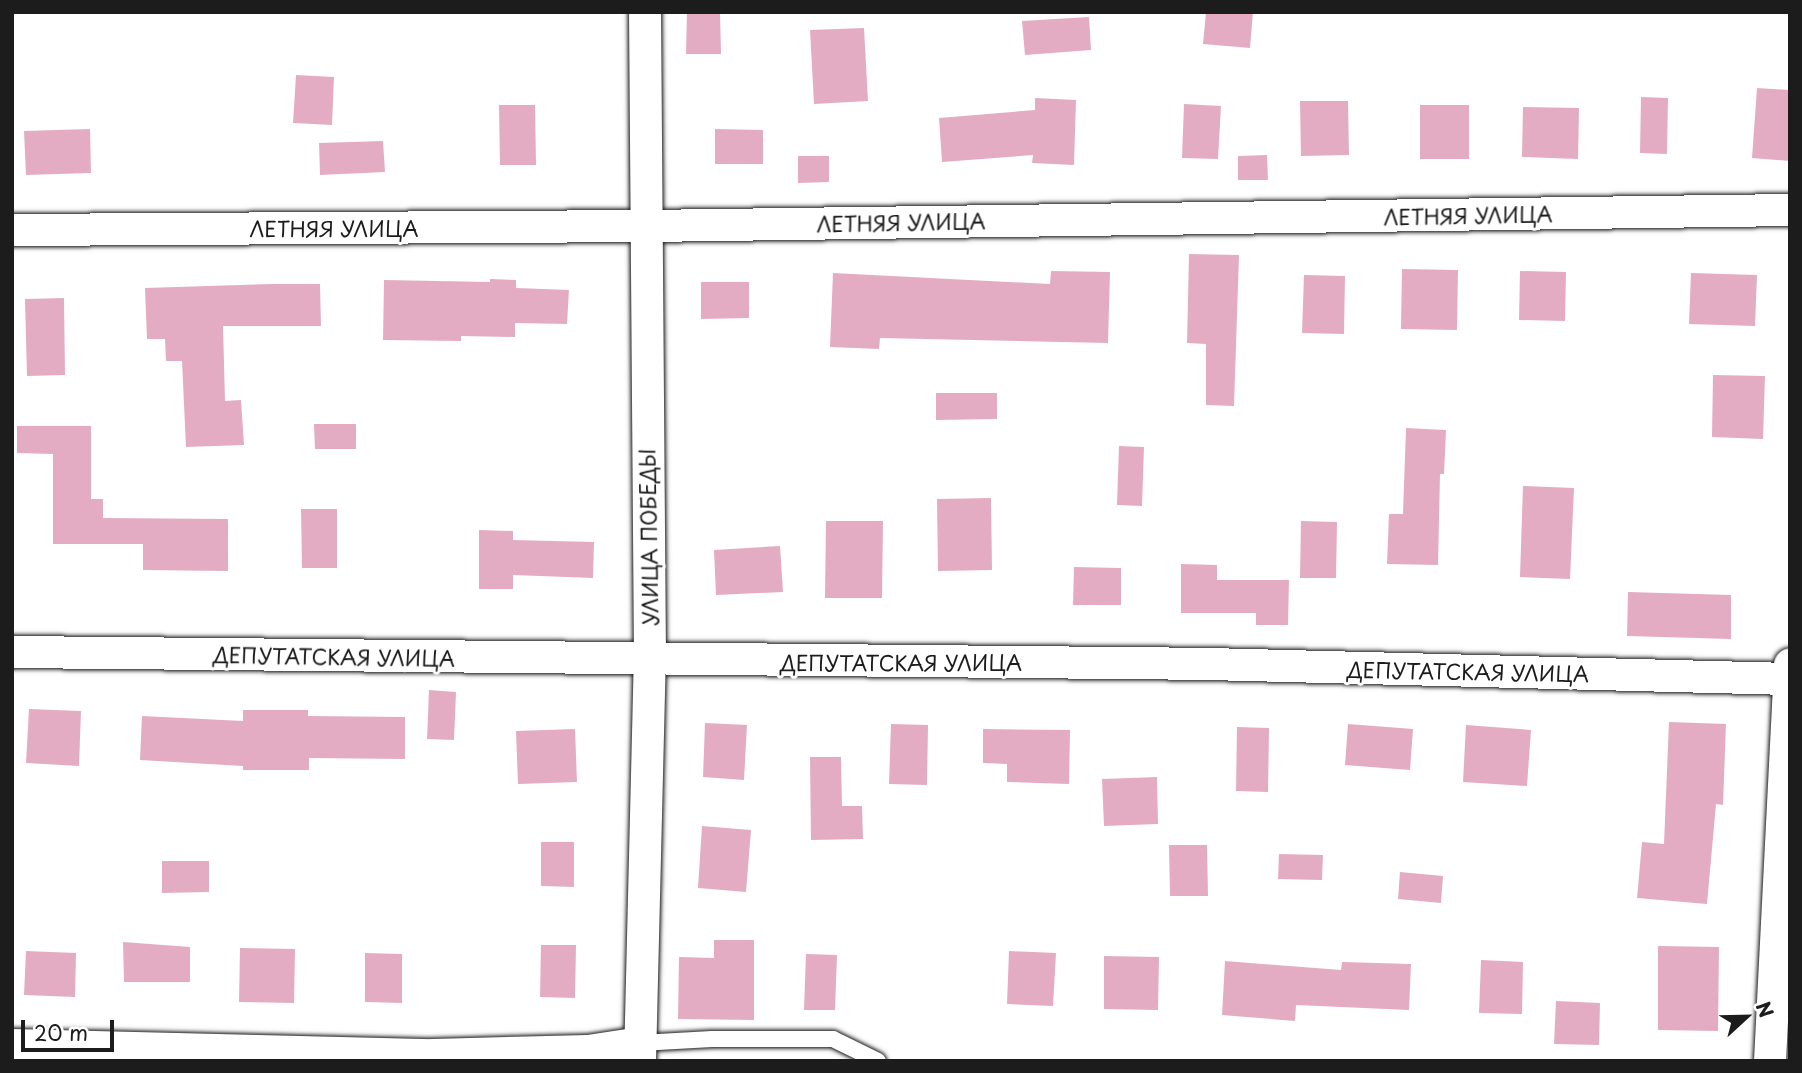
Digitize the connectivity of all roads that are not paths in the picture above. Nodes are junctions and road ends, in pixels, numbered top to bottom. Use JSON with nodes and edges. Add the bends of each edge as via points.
{"nodes":[{"id":1,"x":645,"y":12,"type":"edge"},
{"id":2,"x":1790,"y":210,"type":"edge"},
{"id":3,"x":646,"y":226,"type":"junction"},
{"id":4,"x":12,"y":230,"type":"edge"},
{"id":5,"x":12,"y":652,"type":"edge"},
{"id":6,"x":650,"y":660,"type":"junction"},
{"id":7,"x":1789,"y":674,"type":"edge"},
{"id":8,"x":12,"y":1045,"type":"edge"},
{"id":9,"x":640,"y":1052,"type":"edge"},
{"id":10,"x":878,"y":1061,"type":"edge"},
{"id":11,"x":1770,"y":1061,"type":"edge"}],
"edges":[{"from":1,"to":3,"type":"street","name":"УЛИЦА ПОБЕДЫ"},
{"from":2,"to":3,"type":"street","name":"ЛЕТНЯЯ УЛИЦА"},
{"from":3,"to":4,"type":"street","name":"ЛЕТНЯЯ УЛИЦА"},
{"from":3,"to":6,"type":"street","name":"УЛИЦА ПОБЕДЫ"},
{"from":5,"to":6,"type":"street","name":"ДЕПУТАТСКАЯ УЛИЦА"},
{"from":6,"to":7,"type":"street","name":"ДЕПУТАТСКАЯ УЛИЦА"},
{"from":6,"to":9,"type":"street","name":"УЛИЦА ПОБЕДЫ"},
{"from":7,"to":11,"type":"street"},
{"from":8,"to":9,"type":"street","via":[[433,1055]]},
{"from":9,"to":10,"type":"lane","via":[[712,1039],[833,1039]]}]}
